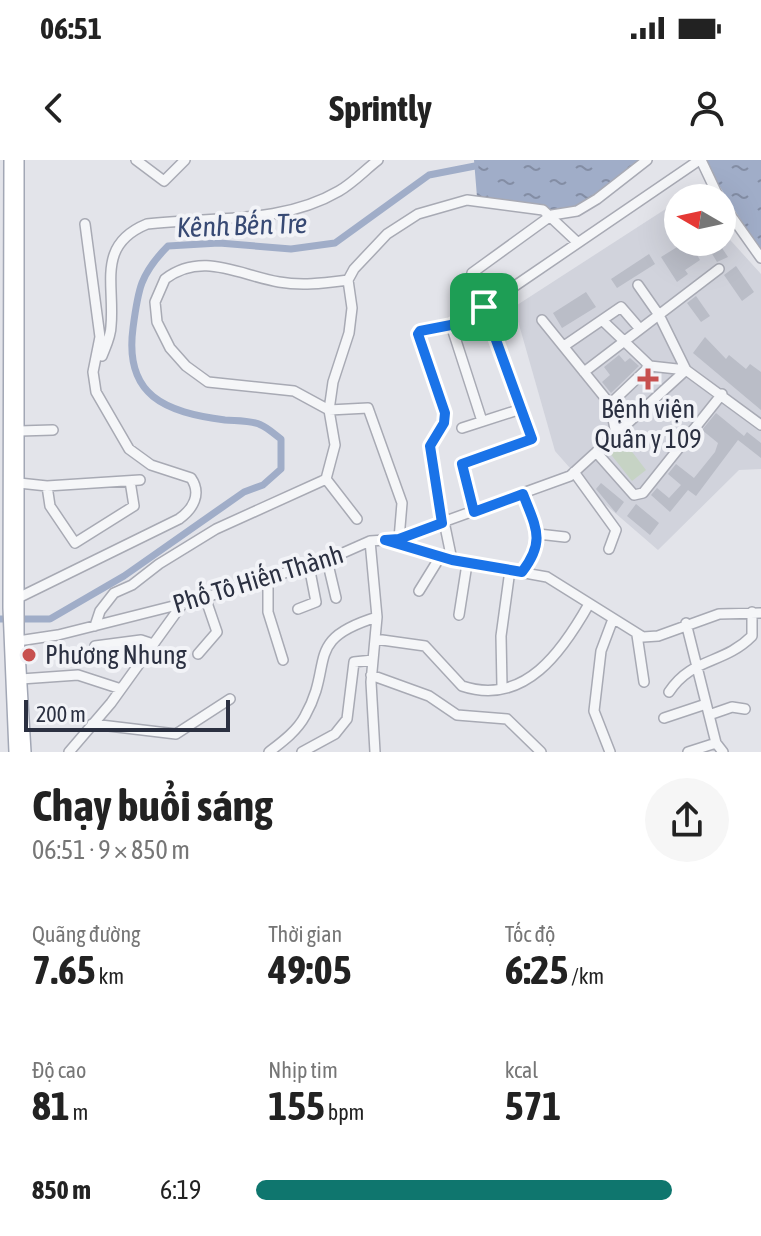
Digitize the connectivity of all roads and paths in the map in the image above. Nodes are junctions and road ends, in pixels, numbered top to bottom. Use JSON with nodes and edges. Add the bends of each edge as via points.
{"nodes":[{"id":1,"x":10,"y":160,"type":"edge"},
{"id":2,"x":18,"y":160,"type":"edge"},
{"id":3,"x":136,"y":160,"type":"edge"},
{"id":4,"x":185,"y":160,"type":"edge"},
{"id":5,"x":378,"y":160,"type":"edge"},
{"id":6,"x":647,"y":160,"type":"edge"},
{"id":7,"x":698,"y":162,"type":"edge"},
{"id":8,"x":711,"y":184,"type":"edge"},
{"id":9,"x":552,"y":215,"type":"junction"},
{"id":10,"x":5,"y":221,"type":"edge"},
{"id":11,"x":736,"y":223,"type":"edge"},
{"id":12,"x":85,"y":224,"type":"dead end"},
{"id":13,"x":576,"y":241,"type":"junction"},
{"id":14,"x":761,"y":258,"type":"edge"},
{"id":15,"x":719,"y":269,"type":"dead end"},
{"id":16,"x":348,"y":280,"type":"junction"},
{"id":17,"x":638,"y":285,"type":"dead end"},
{"id":18,"x":5,"y":290,"type":"edge"},
{"id":19,"x":484,"y":307,"type":"junction"},
{"id":20,"x":659,"y":315,"type":"junction"},
{"id":21,"x":542,"y":320,"type":"dead end"},
{"id":22,"x":602,"y":320,"type":"junction"},
{"id":23,"x":451,"y":325,"type":"junction"},
{"id":24,"x":640,"y":329,"type":"junction"},
{"id":25,"x":625,"y":340,"type":"junction"},
{"id":26,"x":564,"y":346,"type":"junction"},
{"id":27,"x":10,"y":347,"type":"edge"},
{"id":28,"x":650,"y":366,"type":"junction"},
{"id":29,"x":686,"y":370,"type":"junction"},
{"id":30,"x":93,"y":372,"type":"junction"},
{"id":31,"x":584,"y":372,"type":"junction"},
{"id":32,"x":722,"y":394,"type":"junction"},
{"id":33,"x":610,"y":404,"type":"junction"},
{"id":34,"x":521,"y":409,"type":"junction"},
{"id":35,"x":329,"y":410,"type":"junction"},
{"id":36,"x":482,"y":421,"type":"junction"},
{"id":37,"x":761,"y":425,"type":"edge"},
{"id":38,"x":462,"y":428,"type":"dead end"},
{"id":39,"x":53,"y":430,"type":"dead end"},
{"id":40,"x":10,"y":431,"type":"edge"},
{"id":41,"x":616,"y":434,"type":"junction"},
{"id":42,"x":596,"y":452,"type":"junction"},
{"id":43,"x":574,"y":472,"type":"junction"},
{"id":44,"x":326,"y":479,"type":"junction"},
{"id":45,"x":19,"y":483,"type":"junction"},
{"id":46,"x":47,"y":486,"type":"junction"},
{"id":47,"x":523,"y":494,"type":"junction"},
{"id":48,"x":474,"y":512,"type":"junction"},
{"id":49,"x":357,"y":519,"type":"dead end"},
{"id":50,"x":442,"y":523,"type":"junction"},
{"id":51,"x":538,"y":534,"type":"junction"},
{"id":52,"x":565,"y":537,"type":"dead end"},
{"id":53,"x":399,"y":539,"type":"junction"},
{"id":54,"x":385,"y":540,"type":"junction"},
{"id":55,"x":370,"y":541,"type":"junction"},
{"id":56,"x":609,"y":549,"type":"dead end"},
{"id":57,"x":440,"y":557,"type":"junction"},
{"id":58,"x":327,"y":560,"type":"junction"},
{"id":59,"x":452,"y":560,"type":"junction"},
{"id":60,"x":467,"y":564,"type":"junction"},
{"id":61,"x":309,"y":566,"type":"junction"},
{"id":62,"x":510,"y":570,"type":"junction"},
{"id":63,"x":522,"y":572,"type":"junction"},
{"id":64,"x":4,"y":573,"type":"edge"},
{"id":65,"x":268,"y":578,"type":"junction"},
{"id":66,"x":419,"y":591,"type":"dead end"},
{"id":67,"x":205,"y":597,"type":"junction"},
{"id":68,"x":336,"y":598,"type":"dead end"},
{"id":69,"x":183,"y":603,"type":"junction"},
{"id":70,"x":589,"y":604,"type":"junction"},
{"id":71,"x":15,"y":605,"type":"junction"},
{"id":72,"x":298,"y":609,"type":"dead end"},
{"id":73,"x":756,"y":612,"type":"edge"},
{"id":74,"x":459,"y":615,"type":"dead end"},
{"id":75,"x":377,"y":617,"type":"junction"},
{"id":76,"x":613,"y":619,"type":"junction"},
{"id":77,"x":686,"y":623,"type":"junction"},
{"id":78,"x":95,"y":626,"type":"junction"},
{"id":79,"x":637,"y":635,"type":"junction"},
{"id":80,"x":375,"y":639,"type":"junction"},
{"id":81,"x":11,"y":640,"type":"edge"},
{"id":82,"x":153,"y":644,"type":"junction"},
{"id":83,"x":95,"y":646,"type":"dead end"},
{"id":84,"x":198,"y":654,"type":"dead end"},
{"id":85,"x":283,"y":660,"type":"dead end"},
{"id":86,"x":373,"y":660,"type":"junction"},
{"id":87,"x":696,"y":666,"type":"junction"},
{"id":88,"x":371,"y":675,"type":"junction"},
{"id":89,"x":21,"y":679,"type":"junction"},
{"id":90,"x":644,"y":682,"type":"dead end"},
{"id":91,"x":502,"y":686,"type":"junction"},
{"id":92,"x":121,"y":689,"type":"junction"},
{"id":93,"x":669,"y":692,"type":"dead end"},
{"id":94,"x":230,"y":699,"type":"dead end"},
{"id":95,"x":706,"y":704,"type":"junction"},
{"id":96,"x":745,"y":709,"type":"dead end"},
{"id":97,"x":709,"y":715,"type":"junction"},
{"id":98,"x":664,"y":718,"type":"dead end"},
{"id":99,"x":92,"y":724,"type":"junction"},
{"id":100,"x":716,"y":743,"type":"junction"},
{"id":101,"x":379,"y":750,"type":"edge"},
{"id":102,"x":15,"y":752,"type":"edge"},
{"id":103,"x":25,"y":752,"type":"edge"},
{"id":104,"x":69,"y":752,"type":"edge"},
{"id":105,"x":269,"y":752,"type":"edge"},
{"id":106,"x":302,"y":752,"type":"edge"},
{"id":107,"x":541,"y":752,"type":"edge"},
{"id":108,"x":610,"y":752,"type":"edge"},
{"id":109,"x":688,"y":752,"type":"edge"},
{"id":110,"x":723,"y":752,"type":"edge"}],
"edges":[{"from":1,"to":10,"type":"main road"},
{"from":2,"to":27,"type":"main road"},
{"from":3,"to":4,"type":"street","via":[[164,181]]},
{"from":5,"to":30,"type":"street","via":[[342,190],[308,207],[264,216],[147,224],[134,230],[118,246],[110,265],[111,329]]},
{"from":6,"to":9,"type":"street","via":[[577,211]]},
{"from":7,"to":8,"type":"street"},
{"from":7,"to":13,"type":"street"},
{"from":9,"to":13,"type":"street"},
{"from":9,"to":16,"type":"street","via":[[467,200],[418,214],[387,234]]},
{"from":9,"to":19,"type":"street","via":[[474,270]]},
{"from":10,"to":18,"type":"main road"},
{"from":11,"to":14,"type":"street"},
{"from":12,"to":30,"type":"street","via":[[100,337]]},
{"from":13,"to":19,"type":"street"},
{"from":15,"to":20,"type":"street"},
{"from":16,"to":35,"type":"street","via":[[349,333]]},
{"from":16,"to":35,"type":"street","via":[[308,285],[233,268],[190,266],[165,279],[155,302],[157,322],[170,348],[208,382],[294,391]]},
{"from":17,"to":20,"type":"street"},
{"from":18,"to":27,"type":"main road"},
{"from":19,"to":23,"type":"street"},
{"from":19,"to":34,"type":"street"},
{"from":20,"to":24,"type":"street"},
{"from":20,"to":29,"type":"street"},
{"from":21,"to":26,"type":"street"},
{"from":22,"to":24,"type":"street","via":[[621,307]]},
{"from":22,"to":25,"type":"street"},
{"from":22,"to":26,"type":"street"},
{"from":23,"to":36,"type":"street"},
{"from":23,"to":50,"type":"street","via":[[418,334],[445,413],[430,446]]},
{"from":24,"to":25,"type":"street"},
{"from":25,"to":28,"type":"street"},
{"from":25,"to":31,"type":"street"},
{"from":26,"to":31,"type":"street"},
{"from":27,"to":40,"type":"main road"},
{"from":28,"to":29,"type":"street"},
{"from":28,"to":33,"type":"street"},
{"from":29,"to":32,"type":"street"},
{"from":29,"to":41,"type":"street"},
{"from":30,"to":71,"type":"street","via":[[96,392],[129,449],[151,465],[191,478],[196,489],[193,503],[179,519]]},
{"from":31,"to":33,"type":"street"},
{"from":32,"to":37,"type":"street"},
{"from":32,"to":42,"type":"street","via":[[643,493],[634,495]]},
{"from":33,"to":41,"type":"street"},
{"from":34,"to":36,"type":"street"},
{"from":34,"to":48,"type":"street","via":[[532,439],[462,464]]},
{"from":35,"to":44,"type":"street","via":[[335,445]]},
{"from":35,"to":53,"type":"street","via":[[368,408],[402,503]]},
{"from":36,"to":38,"type":"street"},
{"from":39,"to":40,"type":"street"},
{"from":40,"to":45,"type":"main road"},
{"from":40,"to":64,"type":"main road"},
{"from":41,"to":42,"type":"street"},
{"from":42,"to":43,"type":"street"},
{"from":43,"to":47,"type":"street"},
{"from":43,"to":56,"type":"street","via":[[616,530]]},
{"from":44,"to":49,"type":"street"},
{"from":44,"to":78,"type":"street","via":[[216,529],[159,564],[114,593]]},
{"from":45,"to":46,"type":"street"},
{"from":45,"to":71,"type":"main road"},
{"from":46,"to":46,"type":"street","via":[[135,480],[134,506],[75,543],[50,506]]},
{"from":47,"to":48,"type":"street"},
{"from":47,"to":51,"type":"street"},
{"from":48,"to":50,"type":"street"},
{"from":50,"to":53,"type":"street"},
{"from":50,"to":59,"type":"street"},
{"from":51,"to":52,"type":"street"},
{"from":51,"to":63,"type":"street","via":[[537,551]]},
{"from":53,"to":54,"type":"street"},
{"from":54,"to":55,"type":"street","name":"Phố Tô Hiến Thành"},
{"from":54,"to":57,"type":"street","name":"Phố Tô Hiến Thành"},
{"from":55,"to":58,"type":"street","name":"Phố Tô Hiến Thành"},
{"from":55,"to":75,"type":"street"},
{"from":57,"to":59,"type":"street","name":"Phố Tô Hiến Thành"},
{"from":57,"to":66,"type":"street"},
{"from":58,"to":61,"type":"street","name":"Phố Tô Hiến Thành"},
{"from":58,"to":68,"type":"street"},
{"from":59,"to":60,"type":"street","name":"Phố Tô Hiến Thành"},
{"from":60,"to":62,"type":"street","name":"Phố Tô Hiến Thành"},
{"from":60,"to":74,"type":"street"},
{"from":61,"to":65,"type":"street","name":"Phố Tô Hiến Thành"},
{"from":61,"to":72,"type":"street","via":[[316,602]]},
{"from":62,"to":63,"type":"street","name":"Phố Tô Hiến Thành"},
{"from":62,"to":91,"type":"street","via":[[501,636]]},
{"from":63,"to":70,"type":"street","name":"Phố Tô Hiến Thành","via":[[547,577]]},
{"from":64,"to":71,"type":"main road"},
{"from":65,"to":67,"type":"street","name":"Phố Tô Hiến Thành"},
{"from":65,"to":85,"type":"street","via":[[268,612]]},
{"from":67,"to":69,"type":"street","name":"Phố Tô Hiến Thành"},
{"from":67,"to":84,"type":"street","via":[[217,632]]},
{"from":69,"to":78,"type":"street","name":"Phố Tô Hiến Thành"},
{"from":69,"to":82,"type":"street"},
{"from":70,"to":76,"type":"street","name":"Phố Tô Hiến Thành"},
{"from":70,"to":91,"type":"street","via":[[558,656],[519,682]]},
{"from":71,"to":81,"type":"main road"},
{"from":73,"to":77,"type":"street"},
{"from":73,"to":87,"type":"street","via":[[752,636],[735,653]]},
{"from":75,"to":80,"type":"street"},
{"from":75,"to":105,"type":"street","via":[[333,636],[305,717]]},
{"from":76,"to":79,"type":"street","name":"Phố Tô Hiến Thành"},
{"from":76,"to":108,"type":"street","via":[[601,651],[594,711]]},
{"from":77,"to":79,"type":"street","via":[[658,636]]},
{"from":77,"to":87,"type":"street"},
{"from":78,"to":81,"type":"street","name":"Phố Tô Hiến Thành"},
{"from":79,"to":90,"type":"street"},
{"from":80,"to":86,"type":"street"},
{"from":80,"to":91,"type":"street","via":[[425,646],[462,686]]},
{"from":81,"to":89,"type":"main road"},
{"from":81,"to":102,"type":"main road"},
{"from":82,"to":83,"type":"street","via":[[141,640]]},
{"from":82,"to":92,"type":"street"},
{"from":86,"to":88,"type":"street"},
{"from":86,"to":106,"type":"street","via":[[354,662],[343,726]]},
{"from":87,"to":93,"type":"street","via":[[680,675]]},
{"from":87,"to":95,"type":"street"},
{"from":88,"to":101,"type":"street"},
{"from":88,"to":107,"type":"street","via":[[429,696],[457,715],[507,719]]},
{"from":89,"to":92,"type":"street","via":[[78,675]]},
{"from":89,"to":103,"type":"main road"},
{"from":92,"to":99,"type":"street"},
{"from":94,"to":99,"type":"street","via":[[176,734]]},
{"from":95,"to":97,"type":"street"},
{"from":95,"to":98,"type":"street"},
{"from":96,"to":97,"type":"street","via":[[732,707]]},
{"from":97,"to":100,"type":"street"},
{"from":99,"to":104,"type":"street"},
{"from":100,"to":109,"type":"street"},
{"from":100,"to":110,"type":"street"}]}
